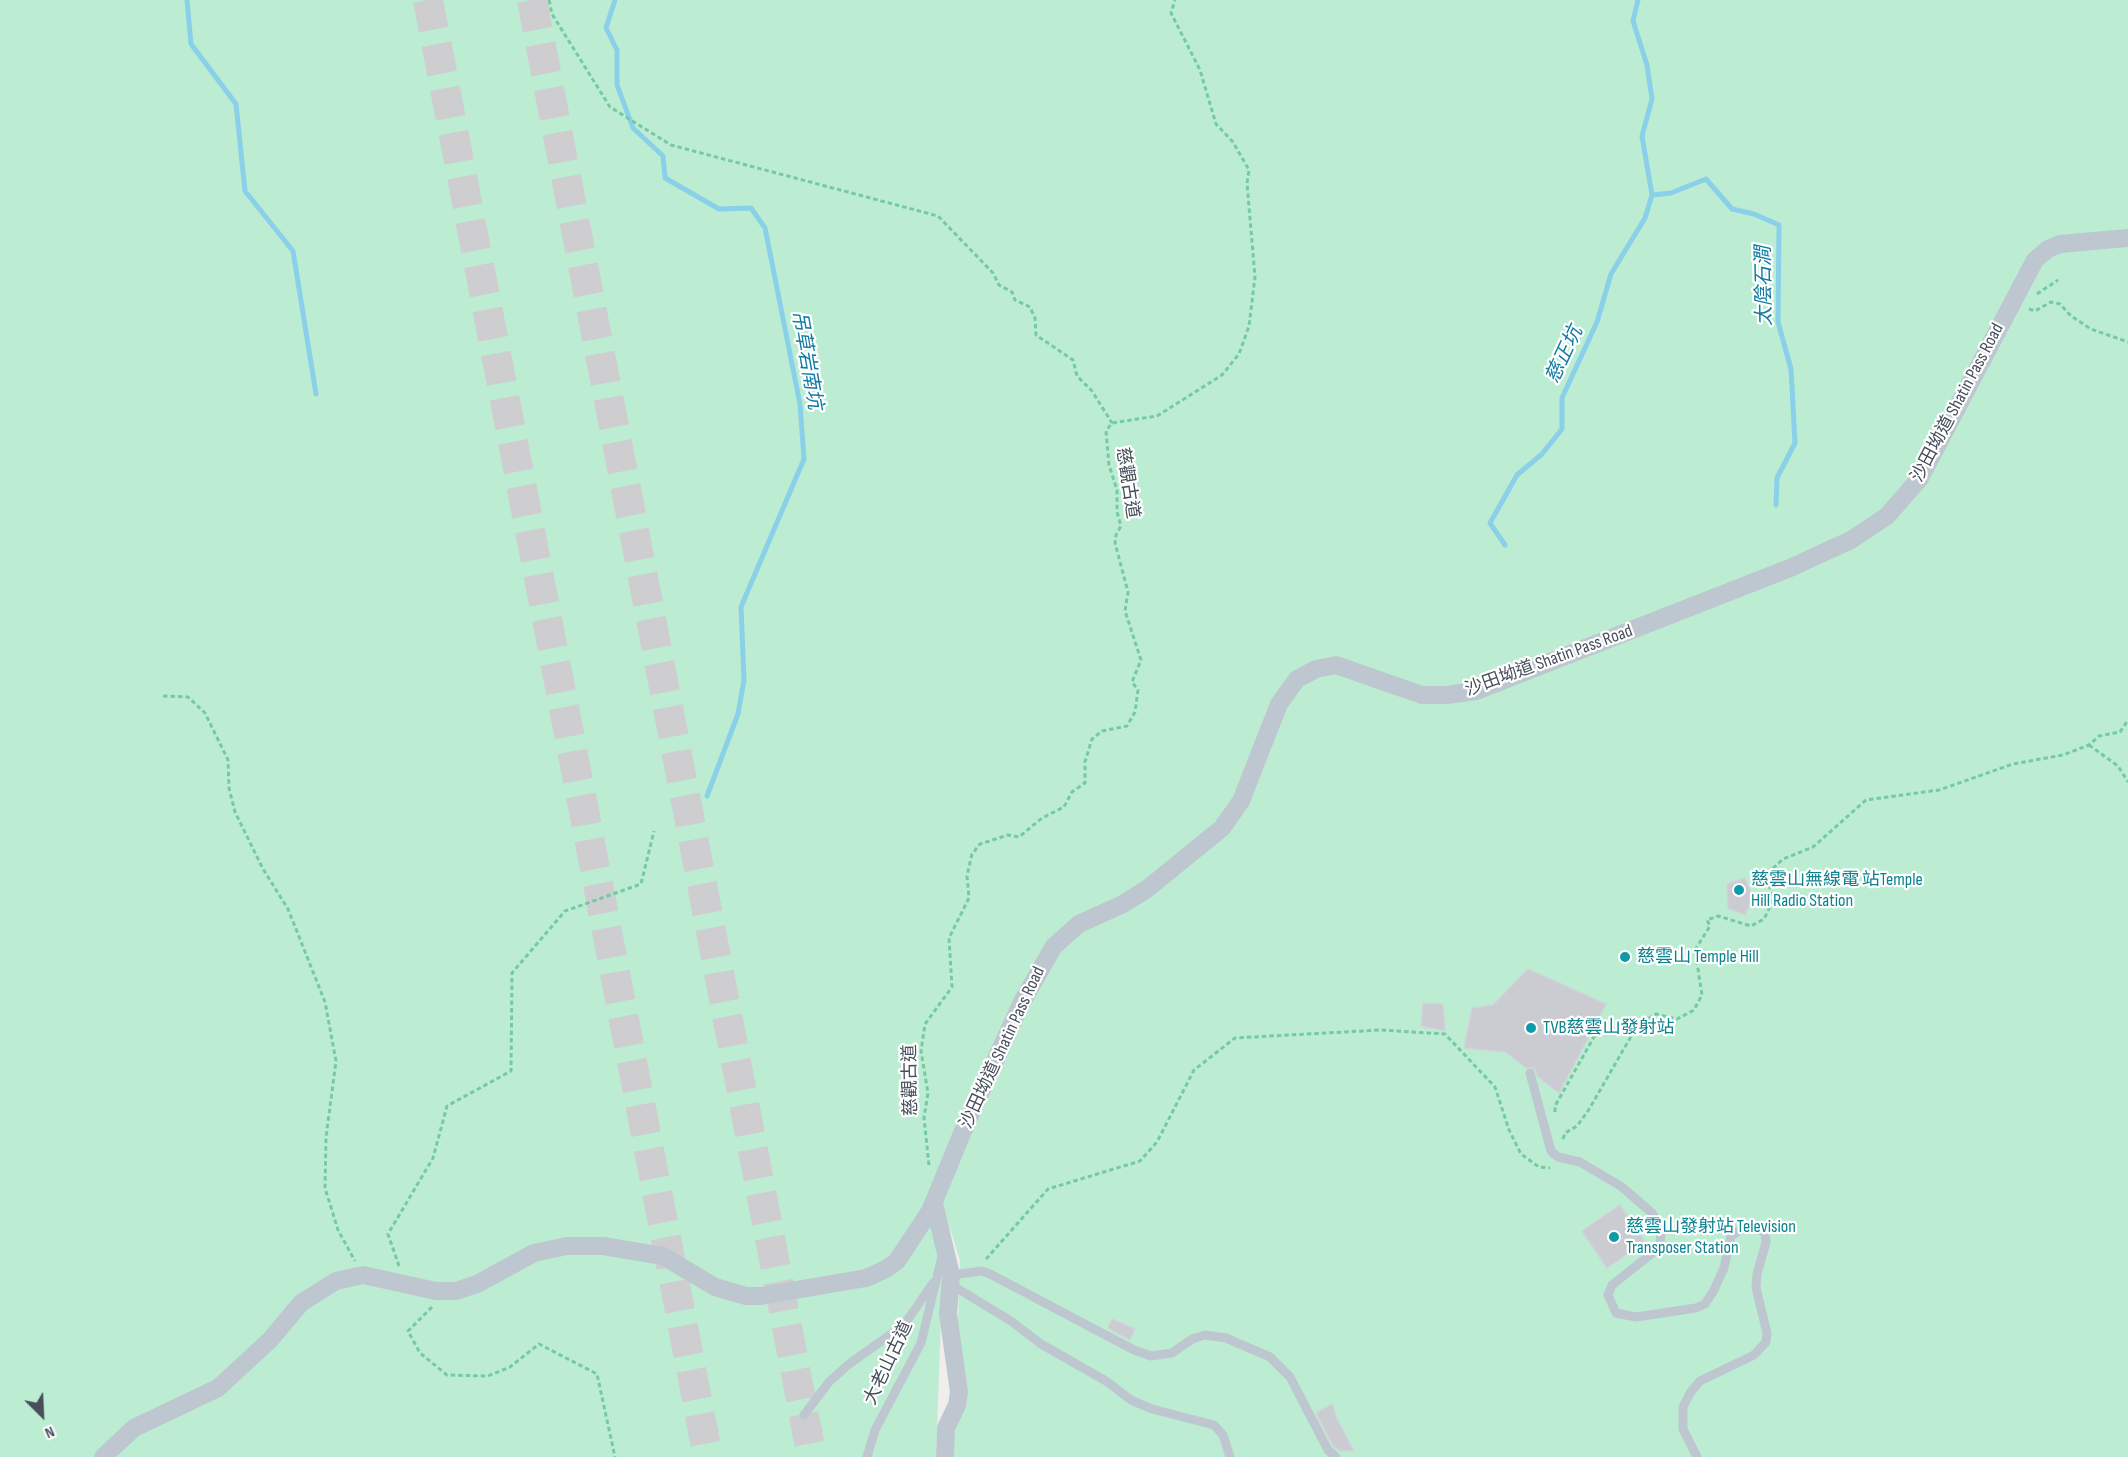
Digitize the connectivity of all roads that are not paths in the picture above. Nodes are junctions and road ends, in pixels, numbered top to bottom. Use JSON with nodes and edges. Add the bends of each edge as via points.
{"nodes":[{"id":1,"x":2128,"y":238,"type":"edge"},
{"id":2,"x":1530,"y":1073,"type":"dead end"},
{"id":3,"x":934,"y":1203,"type":"junction"},
{"id":4,"x":946,"y":1278,"type":"junction"},
{"id":5,"x":804,"y":1415,"type":"dead end"},
{"id":6,"x":103,"y":1457,"type":"edge"},
{"id":7,"x":867,"y":1457,"type":"edge"},
{"id":8,"x":945,"y":1457,"type":"edge"},
{"id":9,"x":1230,"y":1457,"type":"edge"},
{"id":10,"x":1336,"y":1457,"type":"edge"},
{"id":11,"x":1697,"y":1457,"type":"edge"}],
"edges":[{"from":1,"to":3,"type":"street","name":"沙田坳道 Shatin Pass Road","via":[[2060,243],[2035,260],[1920,478],[1887,516],[1851,540],[1790,568],[1476,691],[1422,695],[1336,665],[1297,679],[1279,705],[1241,801],[1222,828],[1148,889],[1079,924],[1054,946],[1022,1002]]},
{"from":2,"to":11,"type":"lane","via":[[1548,1144],[1558,1157],[1580,1162],[1622,1187],[1652,1213],[1661,1229],[1656,1251],[1612,1285],[1608,1295],[1616,1313],[1636,1317],[1705,1304],[1724,1268],[1731,1236],[1743,1228],[1754,1227],[1765,1233],[1756,1288],[1766,1342],[1754,1355],[1700,1381],[1690,1393],[1683,1407],[1683,1429]]},
{"from":3,"to":4,"type":"street"},
{"from":3,"to":6,"type":"street","name":"沙田坳道 Shatin Pass Road","via":[[897,1261],[866,1278],[761,1296],[715,1287],[663,1256],[603,1246],[567,1246],[534,1254],[477,1284],[448,1292],[363,1275],[336,1281],[301,1303],[270,1340],[218,1388],[134,1428]]},
{"from":4,"to":5,"type":"lane","via":[[904,1325],[829,1382]]},
{"from":4,"to":7,"type":"lane","name":"大老山古道","via":[[921,1343],[875,1430]]},
{"from":4,"to":8,"type":"street","via":[[959,1392],[946,1428]]},
{"from":4,"to":9,"type":"lane","via":[[1131,1400],[1214,1425]]},
{"from":4,"to":10,"type":"lane","via":[[975,1271],[992,1275],[1150,1356],[1172,1353],[1205,1335],[1226,1338],[1270,1357],[1290,1377],[1328,1450]]}]}
